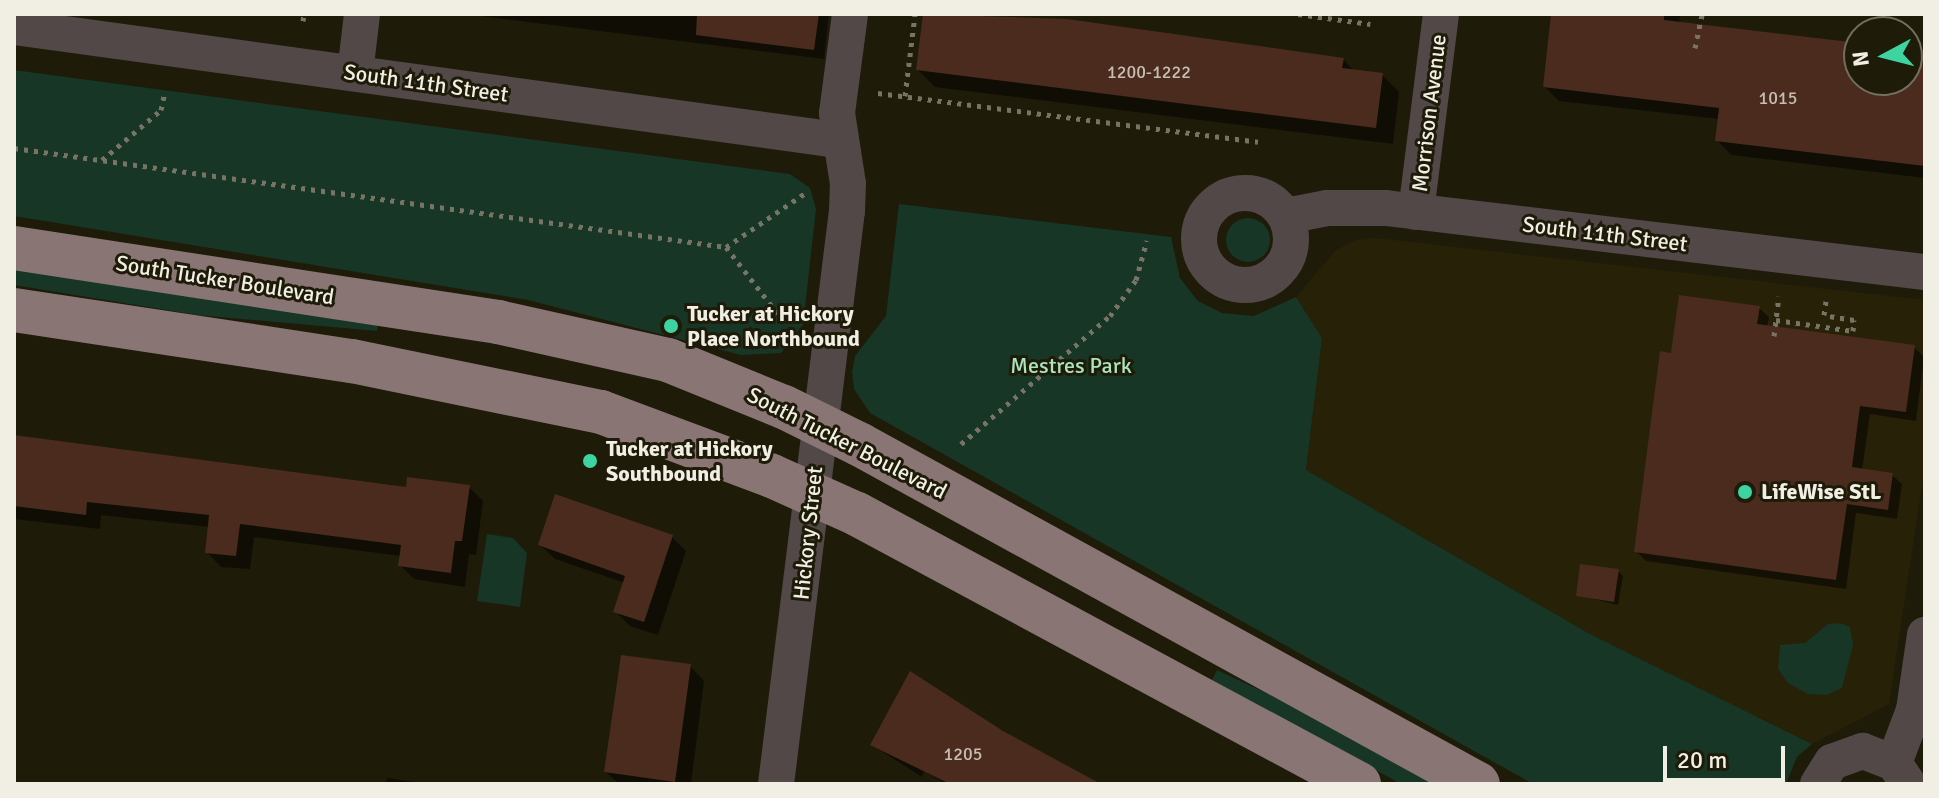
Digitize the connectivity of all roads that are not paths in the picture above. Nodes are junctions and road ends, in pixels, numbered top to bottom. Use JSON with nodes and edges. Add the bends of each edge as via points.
{"nodes":[{"id":1,"x":362,"y":14,"type":"edge"},
{"id":2,"x":850,"y":14,"type":"edge"},
{"id":3,"x":1441,"y":14,"type":"edge"},
{"id":4,"x":14,"y":27,"type":"edge"},
{"id":5,"x":117,"y":27,"type":"edge"},
{"id":6,"x":355,"y":73,"type":"junction"},
{"id":7,"x":838,"y":140,"type":"junction"},
{"id":8,"x":1416,"y":212,"type":"junction"},
{"id":9,"x":1286,"y":216,"type":"dead end"},
{"id":10,"x":14,"y":248,"type":"edge"},
{"id":11,"x":1925,"y":272,"type":"edge"},
{"id":12,"x":14,"y":310,"type":"edge"},
{"id":13,"x":820,"y":425,"type":"junction"},
{"id":14,"x":813,"y":493,"type":"junction"},
{"id":15,"x":1925,"y":635,"type":"edge"},
{"id":16,"x":1901,"y":773,"type":"edge"},
{"id":17,"x":776,"y":784,"type":"edge"},
{"id":18,"x":1359,"y":784,"type":"edge"},
{"id":19,"x":1478,"y":784,"type":"edge"},
{"id":20,"x":1818,"y":784,"type":"edge"}],
"edges":[{"from":1,"to":6,"type":"street"},
{"from":2,"to":7,"type":"street","name":"Hickory Street"},
{"from":3,"to":8,"type":"street","name":"Morrison Avenue"},
{"from":4,"to":5,"type":"street","name":"South 11th Street"},
{"from":5,"to":6,"type":"street","name":"South 11th Street"},
{"from":6,"to":7,"type":"street","name":"South 11th Street"},
{"from":7,"to":13,"type":"street","name":"Hickory Street","via":[[848,184],[847,211]]},
{"from":8,"to":9,"type":"street","name":"South 11th Street","via":[[1348,206]]},
{"from":8,"to":11,"type":"street","name":"South 11th Street"},
{"from":10,"to":13,"type":"main road","name":"South Tucker Boulevard","via":[[498,322],[668,360]]},
{"from":12,"to":14,"type":"main road","via":[[352,361],[601,412]]},
{"from":13,"to":14,"type":"street","name":"Hickory Street"},
{"from":13,"to":19,"type":"main road","name":"South Tucker Boulevard"},
{"from":14,"to":17,"type":"street","name":"Hickory Street"},
{"from":14,"to":18,"type":"main road"},
{"from":15,"to":16,"type":"street"},
{"from":16,"to":20,"type":"street","via":[[1863,751],[1832,762]]}]}
